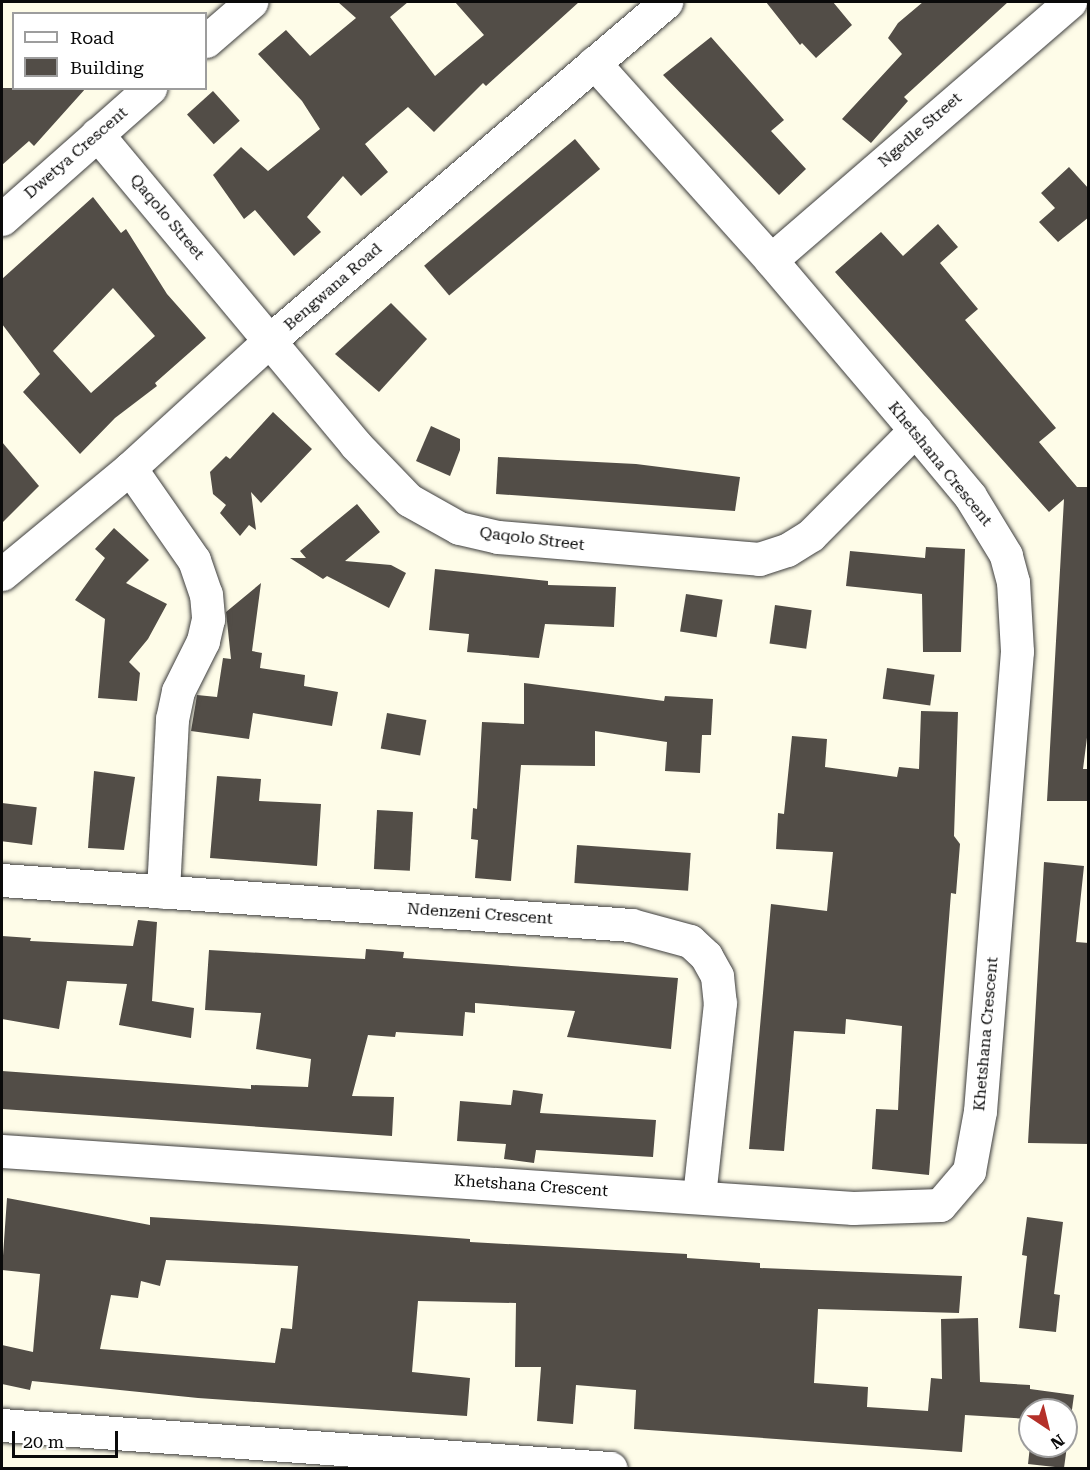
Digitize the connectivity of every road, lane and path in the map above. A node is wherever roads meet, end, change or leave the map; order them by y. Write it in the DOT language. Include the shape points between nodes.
graph roads {
  1 [pos="251,2"];
  2 [pos="666,2"];
  3 [pos="1070,2"];
  4 [pos="207,40"];
  5 [pos="594,63"];
  6 [pos="148,90"];
  7 [pos="97,134"];
  8 [pos="2,219"];
  9 [pos="771,260"];
  10 [pos="270,340"];
  11 [pos="915,430"];
  12 [pos="130,468"];
  13 [pos="2,574"];
  14 [pos="2,880"];
  15 [pos="163,891"];
  16 [pos="2,1151"];
  17 [pos="699,1197"];
  18 [pos="2,1425"];
  19 [pos="258,1456"];
  20 [pos="610,1468"];
  1 -- 4 [label="street"];
  2 -- 5 [label="street, Bengwana Road"];
  3 -- 9 [label="street, Ngedle Street"];
  5 -- 9 [label="street, Khetshana Crescent"];
  5 -- 10 [label="street, Bengwana Road"];
  6 -- 7 [label="street, Dwetya Crescent"];
  7 -- 8 [label="street, Dwetya Crescent"];
  7 -- 10 [label="street, Qaqolo Street"];
  9 -- 11 [label="street, Khetshana Crescent"];
  10 -- 11 [label="street, Qaqolo Street" via="355,444 409,500 459,528 498,537 759,559 787,550 811,535"];
  10 -- 12 [label="street, Bengwana Road"];
  11 -- 17 [label="street, Khetshana Crescent" via="993,529 1006,555 1017,613 981,1100 969,1171 949,1199 923,1209"];
  12 -- 13 [label="street, Bengwana Road"];
  12 -- 15 [label="street" via="194,560 207,611 203,641 178,691 172,719"];
  14 -- 15 [label="street, Ndenzeni Crescent"];
  15 -- 17 [label="street, Ndenzeni Crescent" via="631,925 690,941 706,956 717,976 720,1003"];
  16 -- 17 [label="street, Khetshana Crescent"];
  18 -- 19 [label="street"];
  19 -- 20 [label="street"];
}
